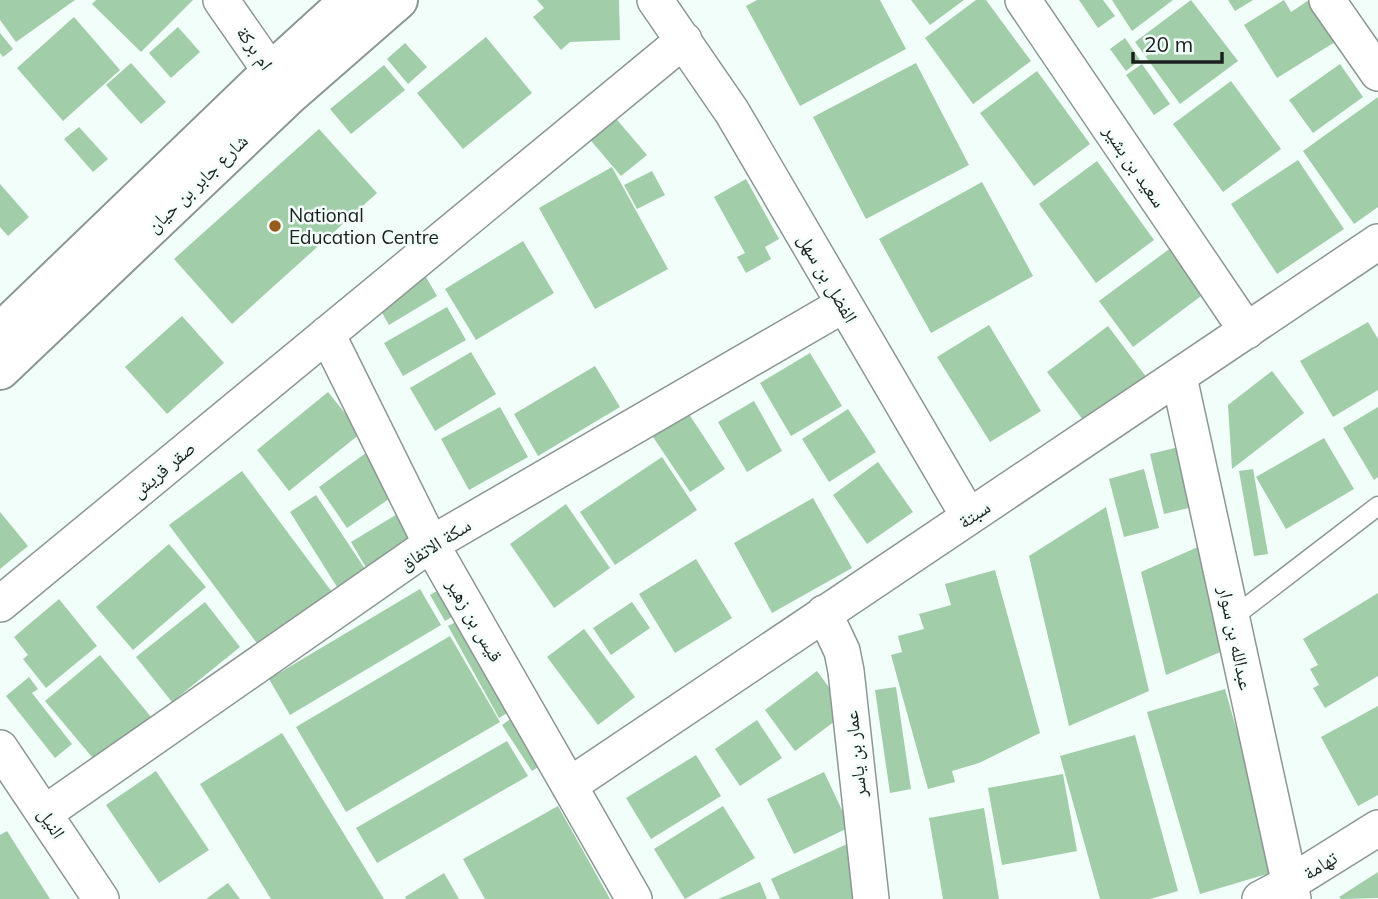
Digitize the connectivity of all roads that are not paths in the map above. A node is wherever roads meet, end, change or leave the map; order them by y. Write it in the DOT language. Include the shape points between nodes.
graph roads {
  1 [pos="221,0"];
  2 [pos="350,0"];
  3 [pos="398,0"];
  4 [pos="655,0"];
  5 [pos="1023,0"];
  6 [pos="1327,0"];
  7 [pos="684,40"];
  8 [pos="1378,73"];
  9 [pos="280,84"];
  10 [pos="1378,242"];
  11 [pos="843,305"];
  12 [pos="1247,331"];
  13 [pos="0,333"];
  14 [pos="327,334"];
  15 [pos="0,370"];
  16 [pos="1179,377"];
  17 [pos="1378,506"];
  18 [pos="969,517"];
  19 [pos="431,544"];
  20 [pos="0,604"];
  21 [pos="824,613"];
  22 [pos="1232,618"];
  23 [pos="0,748"];
  24 [pos="570,785"];
  25 [pos="45,813"];
  26 [pos="1378,828"];
  27 [pos="1292,891"];
  28 [pos="101,899"];
  29 [pos="634,899"];
  30 [pos="871,899"];
  31 [pos="1260,899"];
  1 -- 9 [label="street, ام بركة"];
  2 -- 9 [label="street, شارع جابر بن حيان"];
  3 -- 9 [label="street, شارع جابر بن حيان"];
  4 -- 7 [label="street, الفضل بن سهل"];
  5 -- 12 [label="street, سعيد بن بشير"];
  6 -- 8 [label="street"];
  7 -- 11 [label="street, الفضل بن سهل" via="732,112"];
  7 -- 14 [label="street"];
  9 -- 13 [label="street, شارع جابر بن حيان"];
  9 -- 15 [label="street, شارع جابر بن حيان"];
  10 -- 12 [label="street, سبتة"];
  11 -- 18 [label="street, الفضل بن سهل"];
  11 -- 19 [label="street, سكة الاتفاق"];
  12 -- 16 [label="street, سبتة"];
  14 -- 19 [label="street, قيس بن زهير"];
  14 -- 20 [label="street, صقر قريش"];
  16 -- 18 [label="street, سبتة"];
  16 -- 22 [label="street, عبدالله بن سوار"];
  17 -- 22 [label="lane"];
  18 -- 21 [label="street, سبتة"];
  19 -- 24 [label="street, قيس بن زهير"];
  19 -- 25 [label="street, سكة الاتفاق"];
  21 -- 24 [label="street, سبتة"];
  21 -- 30 [label="street, عمار بن ياسر" via="846,671"];
  22 -- 27 [label="street, عبدالله بن سوار"];
  23 -- 25 [label="street, النيل"];
  24 -- 29 [label="street, قيس بن زهير"];
  25 -- 28 [label="street, النيل"];
  26 -- 27 [label="street, تهامة"];
  27 -- 31 [label="street, تهامة"];
}
